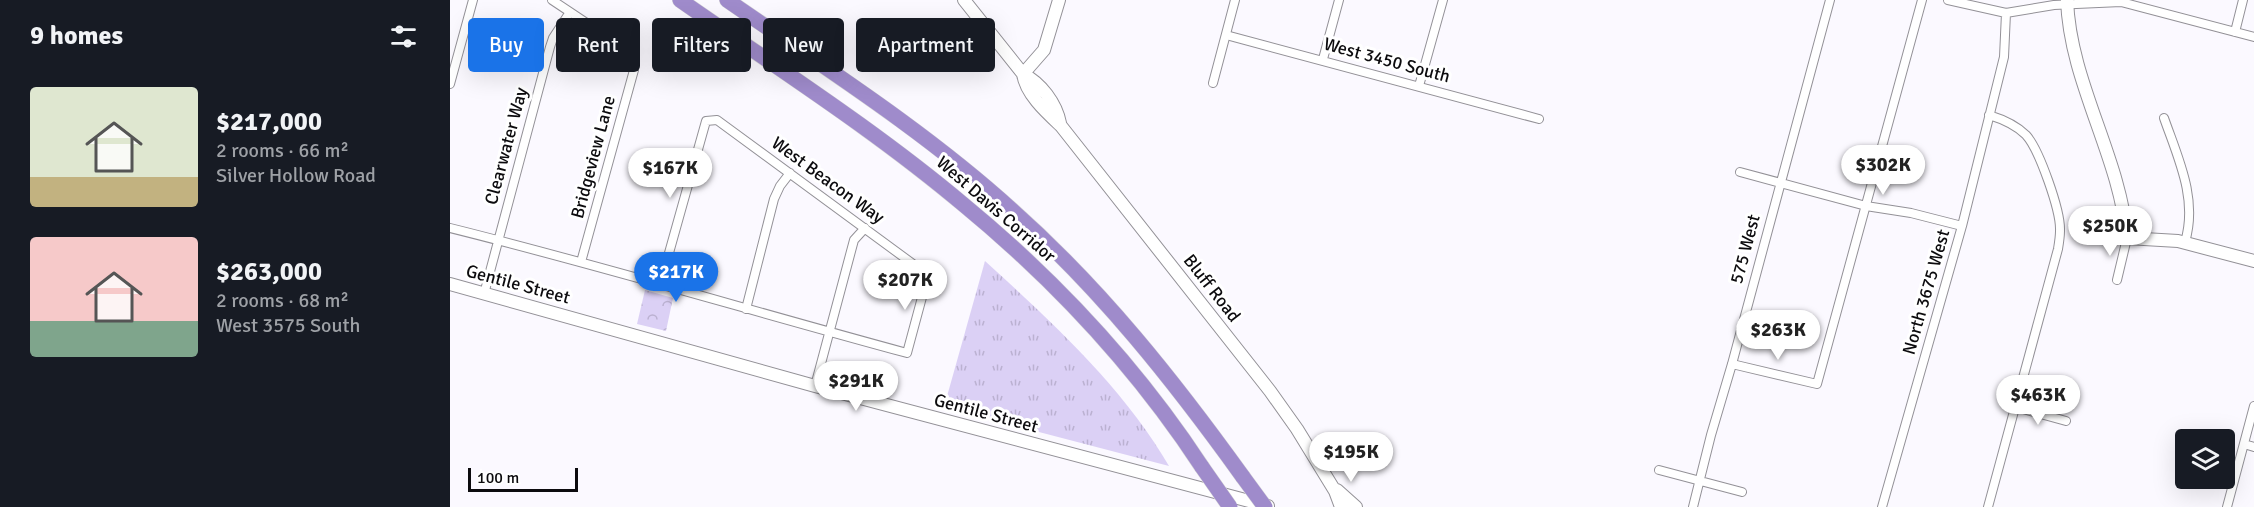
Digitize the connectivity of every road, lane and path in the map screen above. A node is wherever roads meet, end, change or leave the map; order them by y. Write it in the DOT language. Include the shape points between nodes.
graph roads {
  1 [pos="473,0"];
  2 [pos="552,0"];
  3 [pos="680,0"];
  4 [pos="728,0"];
  5 [pos="964,0"];
  6 [pos="1059,0"];
  7 [pos="1235,0"];
  8 [pos="1339,0"];
  9 [pos="1443,0"];
  10 [pos="1830,0"];
  11 [pos="1922,0"];
  12 [pos="1948,0"];
  13 [pos="2243,0"];
  14 [pos="2067,2"];
  15 [pos="2129,2"];
  16 [pos="570,12"];
  17 [pos="2006,13"];
  18 [pos="2235,32"];
  19 [pos="1226,34"];
  20 [pos="2254,37"];
  21 [pos="1323,59"];
  22 [pos="1023,74"];
  23 [pos="1213,82"];
  24 [pos="450,84"];
  25 [pos="1419,86"];
  26 [pos="1989,115"];
  27 [pos="2164,117"];
  28 [pos="1539,119"];
  29 [pos="790,172"];
  30 [pos="1740,172"];
  31 [pos="1780,183"];
  32 [pos="1866,206"];
  33 [pos="1962,226"];
  34 [pos="450,228"];
  35 [pos="865,228"];
  36 [pos="2127,238"];
  37 [pos="497,240"];
  38 [pos="2185,242"];
  39 [pos="2254,261"];
  40 [pos="581,262"];
  41 [pos="2117,280"];
  42 [pos="450,284"];
  43 [pos="660,285"];
  44 [pos="484,294"];
  45 [pos="746,309"];
  46 [pos="829,332"];
  47 [pos="1732,364"];
  48 [pos="814,386"];
  49 [pos="2254,406"];
  50 [pos="2016,407"];
  51 [pos="2066,421"];
  52 [pos="2244,444"];
  53 [pos="2254,447"];
  54 [pos="1659,470"];
  55 [pos="1327,478"];
  56 [pos="1698,481"];
  57 [pos="1742,492"];
  58 [pos="1230,507"];
  59 [pos="1265,507"];
  60 [pos="1271,507"];
  61 [pos="1341,507"];
  62 [pos="1356,507"];
  63 [pos="1693,507"];
  64 [pos="1882,507"];
  65 [pos="1988,507"];
  66 [pos="2227,507"];
  1 -- 24 [label="street"];
  2 -- 16 [label="street"];
  3 -- 58 [label="highway, West Davis Corridor, bridge" via="901,155 991,228 1056,288 1103,339 1156,403"];
  4 -- 59 [label="highway, West Davis Corridor, bridge" via="940,150 1027,223 1143,345"];
  5 -- 22 [label="street, Bluff Road"];
  6 -- 22 [label="street" via="1044,50"];
  7 -- 19 [label="street"];
  8 -- 21 [label="street"];
  9 -- 25 [label="street"];
  10 -- 31 [label="street, 575 West"];
  11 -- 32 [label="street"];
  12 -- 17 [label="street"];
  13 -- 18 [label="street"];
  14 -- 15 [label="street"];
  14 -- 17 [label="street"];
  14 -- 36 [label="street" via="2077,61 2120,194"];
  15 -- 18 [label="street"];
  16 -- 37 [label="street, Clearwater Way" via="553,38"];
  16 -- 40 [label="street, Bridgeview Lane" via="624,48 634,70"];
  17 -- 26 [label="street, North 3675 West" via="2004,57"];
  18 -- 20 [label="street"];
  19 -- 21 [label="street, West 3450 South"];
  19 -- 23 [label="street"];
  21 -- 25 [label="street, West 3450 South"];
  22 -- 55 [label="street, Bluff Road" via="1050,100 1060,126 1270,390"];
  25 -- 28 [label="street, West 3450 South"];
  26 -- 33 [label="street, North 3675 West"];
  26 -- 50 [label="street" via="2010,123 2036,147 2060,230"];
  27 -- 38 [label="street" via="2188,189 2191,217"];
  29 -- 35 [label="street, West Beacon Way"];
  29 -- 43 [label="street, West Beacon Way" via="717,120 706,121"];
  29 -- 45 [label="street" via="774,199"];
  30 -- 31 [label="street"];
  31 -- 32 [label="street"];
  31 -- 47 [label="street, 575 West"];
  32 -- 33 [label="street"];
  32 -- 47 [label="street" via="1817,384"];
  33 -- 64 [label="street, North 3675 West"];
  34 -- 37 [label="street"];
  35 -- 46 [label="street" via="854,240"];
  35 -- 46 [label="street, West Beacon Way" via="928,275 908,353"];
  36 -- 38 [label="street"];
  36 -- 41 [label="street"];
  37 -- 40 [label="street"];
  37 -- 44 [label="street, Clearwater Way"];
  38 -- 39 [label="street"];
  40 -- 43 [label="street"];
  42 -- 44 [label="street, Gentile Street"];
  43 -- 45 [label="street"];
  44 -- 48 [label="street, Gentile Street"];
  45 -- 46 [label="street"];
  46 -- 48 [label="street"];
  47 -- 56 [label="street, 575 West"];
  48 -- 60 [label="street, Gentile Street"];
  49 -- 52 [label="street"];
  50 -- 51 [label="street"];
  50 -- 65 [label="street"];
  52 -- 53 [label="street"];
  52 -- 66 [label="street"];
  54 -- 56 [label="street"];
  55 -- 61 [label="street, Bluff Road"];
  55 -- 62 [label="street, Bluff Road"];
  56 -- 57 [label="street"];
  56 -- 63 [label="street, 575 West"];
}
